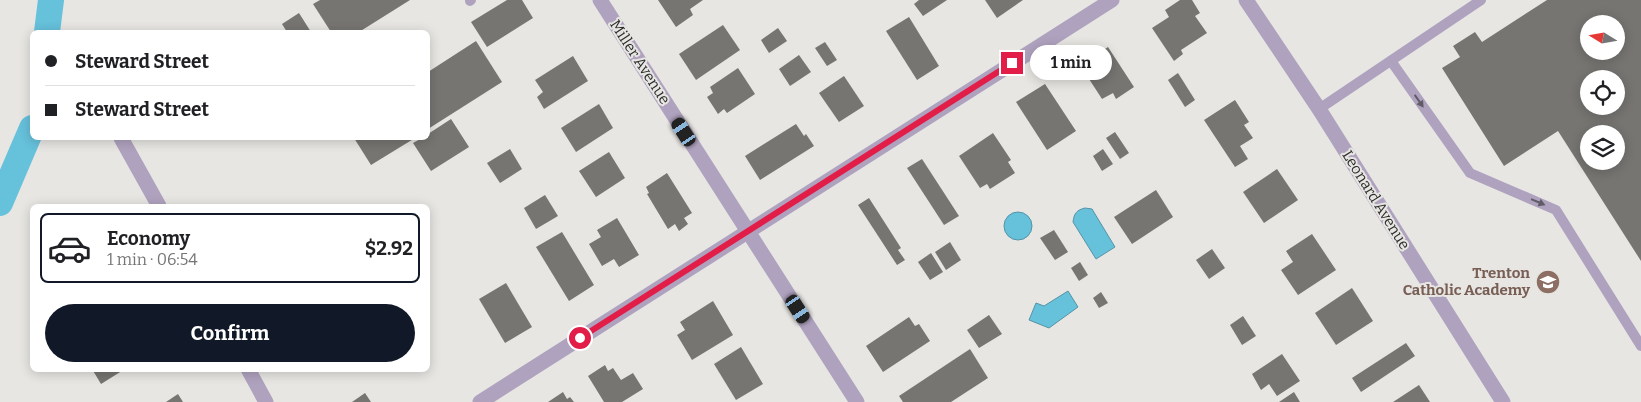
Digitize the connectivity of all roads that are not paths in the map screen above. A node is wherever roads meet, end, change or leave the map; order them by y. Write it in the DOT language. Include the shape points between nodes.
graph roads {
  1 [pos="600,0"];
  2 [pos="1112,0"];
  3 [pos="1246,0"];
  4 [pos="1481,0"];
  5 [pos="1391,61"];
  6 [pos="1319,109"];
  7 [pos="122,140"];
  8 [pos="158,204"];
  9 [pos="748,231"];
  10 [pos="1641,346"];
  11 [pos="250,372"];
  12 [pos="266,402"];
  13 [pos="480,402"];
  14 [pos="857,402"];
  15 [pos="1503,402"];
  1 -- 9 [label="street, Miller Avenue"];
  2 -- 9 [label="street"];
  3 -- 6 [label="street, Leonard Avenue"];
  4 -- 5 [label="lane"];
  5 -- 6 [label="lane"];
  5 -- 10 [label="lane, one-way" via="1470,173 1556,210"];
  6 -- 15 [label="street, Leonard Avenue"];
  7 -- 8 [label="street"];
  9 -- 13 [label="street"];
  9 -- 14 [label="street, Miller Avenue"];
  11 -- 12 [label="street"];
}
